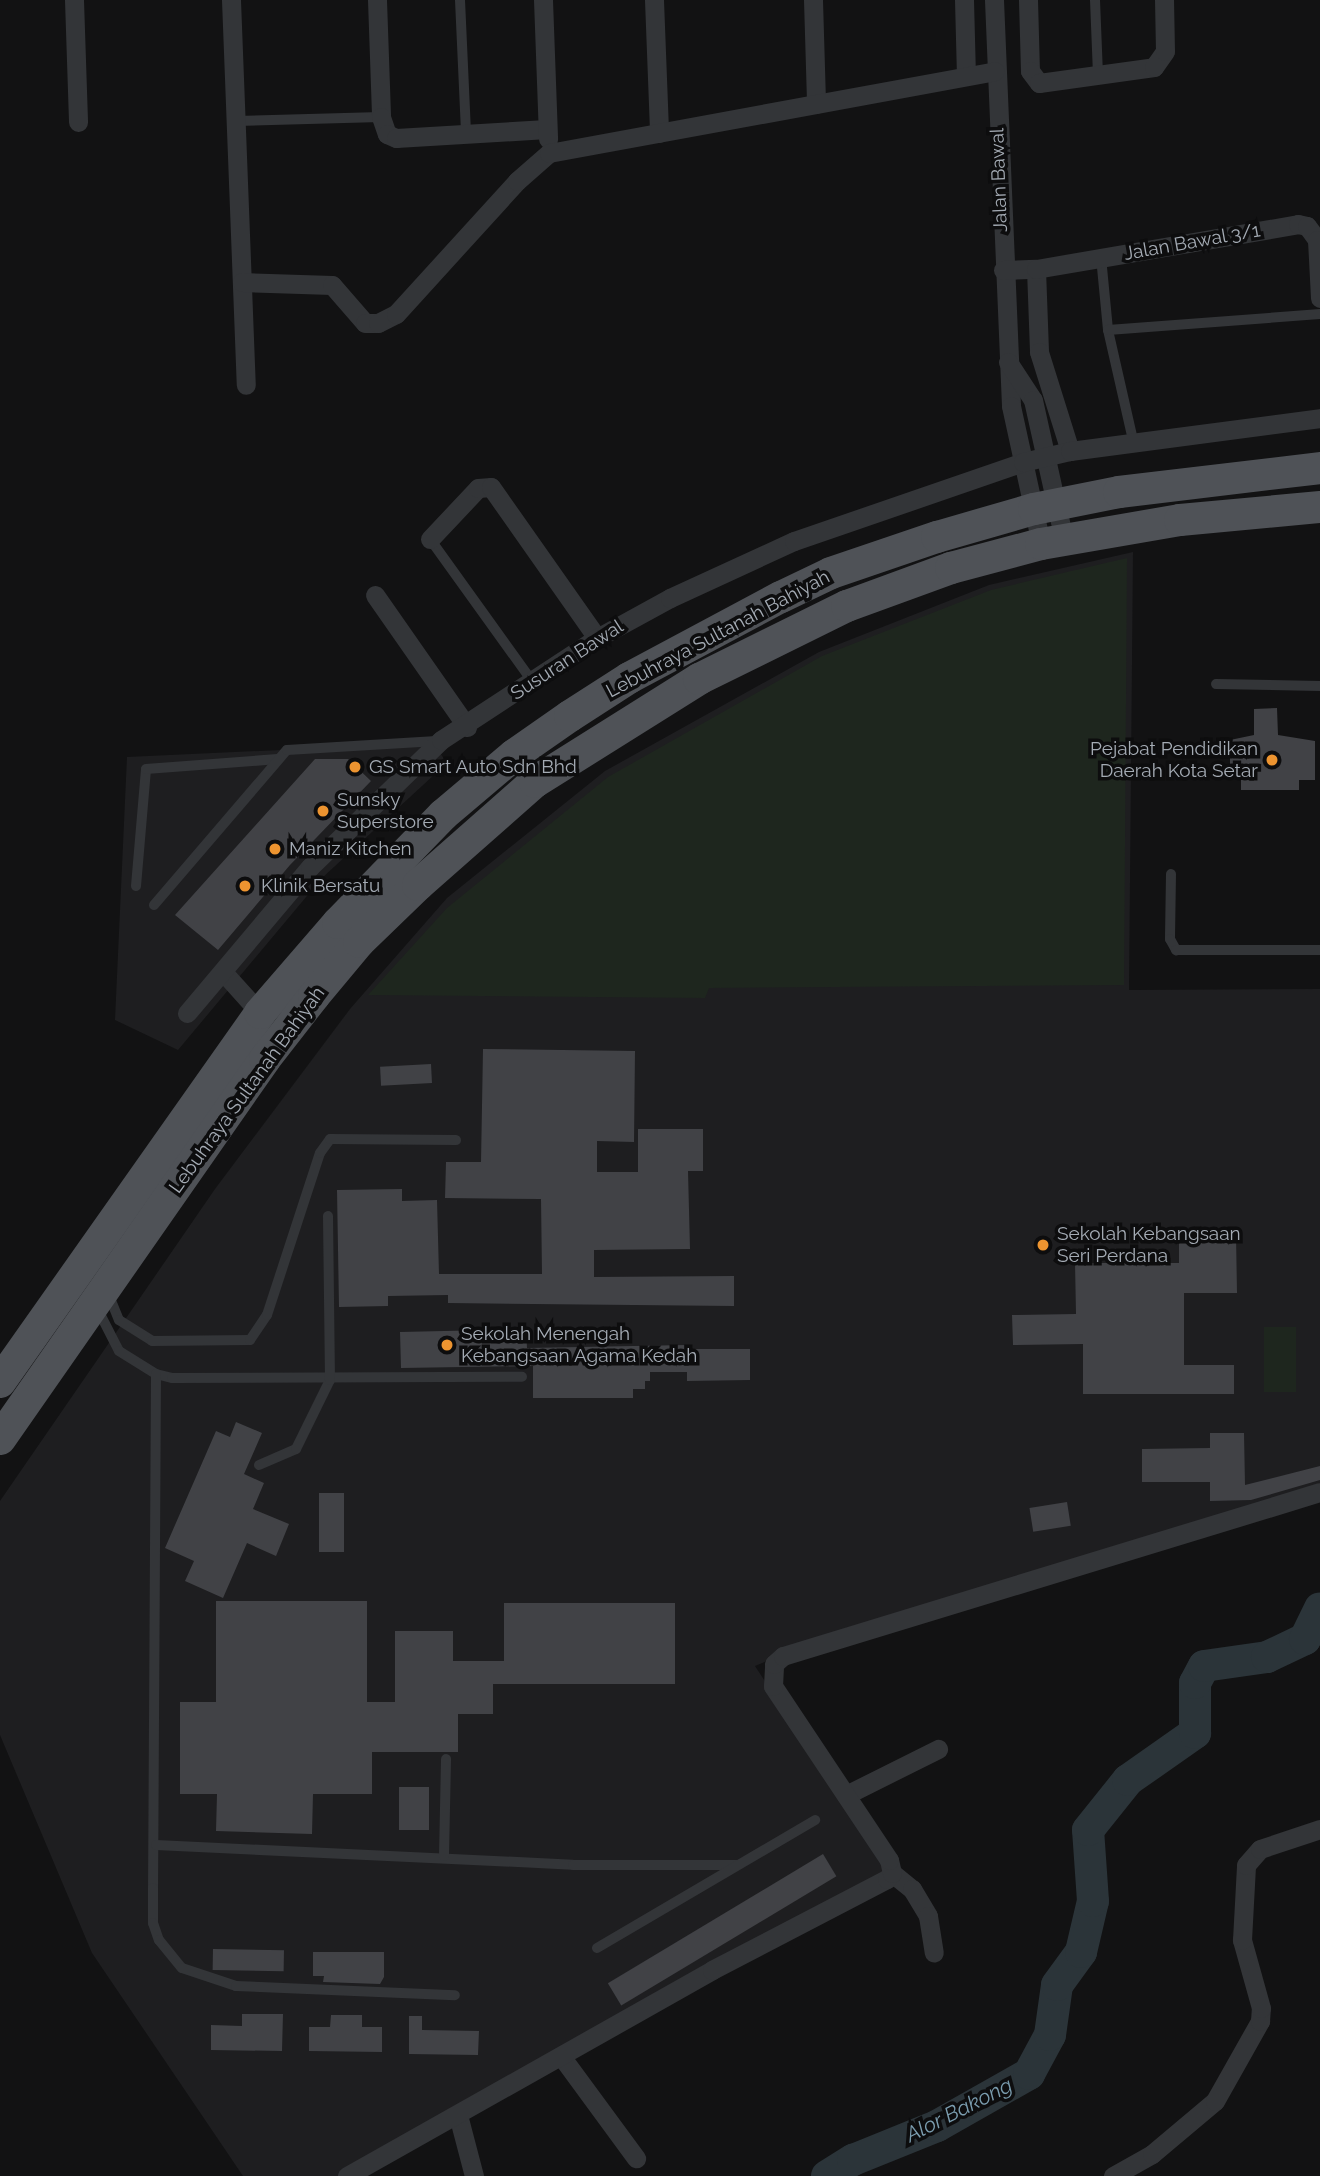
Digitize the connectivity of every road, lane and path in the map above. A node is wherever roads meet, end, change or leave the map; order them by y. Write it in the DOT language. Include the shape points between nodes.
graph roads {
  1 [pos="74,0"];
  2 [pos="231,0"];
  3 [pos="377,0"];
  4 [pos="460,0"];
  5 [pos="543,0"];
  6 [pos="654,0"];
  7 [pos="813,0"];
  8 [pos="964,0"];
  9 [pos="994,0"];
  10 [pos="1028,0"];
  11 [pos="1095,0"];
  12 [pos="1164,0"];
  13 [pos="995,71"];
  14 [pos="1098,74"];
  15 [pos="966,76"];
  16 [pos="816,104"];
  17 [pos="381,117"];
  18 [pos="236,121"];
  19 [pos="78,122"];
  20 [pos="547,129"];
  21 [pos="466,133"];
  22 [pos="659,133"];
  23 [pos="549,153"];
  24 [pos="1101,257"];
  25 [pos="1035,269"];
  26 [pos="1003,270"];
  27 [pos="242,282"];
  28 [pos="1320,298"];
  29 [pos="1320,314"];
  30 [pos="1108,330"];
  31 [pos="1008,361"];
  32 [pos="246,385"];
  33 [pos="1320,418"];
  34 [pos="1134,444"];
  35 [pos="1070,451"];
  36 [pos="1046,457"];
  37 [pos="1023,462"];
  38 [pos="1320,468"];
  39 [pos="1045,506"];
  40 [pos="1320,507"];
  41 [pos="430,539"];
  42 [pos="1053,542"];
  43 [pos="375,595"];
  44 [pos="597,638"];
  45 [pos="533,682"];
  46 [pos="1216,684"];
  47 [pos="1320,686"];
  48 [pos="467,727"];
  49 [pos="441,740"];
  50 [pos="278,759"];
  51 [pos="1171,874"];
  52 [pos="136,886"];
  53 [pos="154,905"];
  54 [pos="1320,950"];
  55 [pos="224,973"];
  56 [pos="187,1013"];
  57 [pos="260,1013"];
  58 [pos="456,1140"];
  59 [pos="328,1216"];
  60 [pos="100,1296"];
  61 [pos="156,1374"];
  62 [pos="522,1377"];
  63 [pos="330,1380"];
  64 [pos="0,1381"];
  65 [pos="0,1439"];
  66 [pos="258,1465"];
  67 [pos="1320,1492"];
  68 [pos="937,1749"];
  69 [pos="446,1759"];
  70 [pos="846,1795"];
  71 [pos="815,1820"];
  72 [pos="1320,1829"];
  73 [pos="156,1845"];
  74 [pos="444,1856"];
  75 [pos="737,1865"];
  76 [pos="892,1872"];
  77 [pos="597,1948"];
  78 [pos="934,1953"];
  79 [pos="455,1995"];
  80 [pos="561,2056"];
  81 [pos="458,2115"];
  82 [pos="636,2158"];
  83 [pos="347,2176"];
  84 [pos="474,2176"];
  85 [pos="1113,2176"];
  1 -- 19 [label="street"];
  2 -- 18 [label="street"];
  3 -- 17 [label="street"];
  4 -- 21 [label="lane"];
  5 -- 20 [label="street"];
  6 -- 22 [label="street"];
  7 -- 16 [label="street"];
  8 -- 15 [label="street"];
  9 -- 13 [label="street, Jalan Bawal"];
  10 -- 14 [label="street" via="1032,80 1039,83"];
  11 -- 14 [label="lane"];
  12 -- 14 [label="street" via="1166,51 1154,67"];
  13 -- 15 [label="street"];
  13 -- 26 [label="street, Jalan Bawal"];
  15 -- 16 [label="street"];
  16 -- 22 [label="street"];
  17 -- 18 [label="lane"];
  17 -- 21 [label="street" via="387,134 396,138"];
  18 -- 27 [label="street"];
  20 -- 21 [label="street"];
  20 -- 23 [label="street"];
  22 -- 23 [label="street"];
  23 -- 27 [label="street" via="517,181 396,314 378,323 365,323 332,285"];
  24 -- 25 [label="street, Jalan Bawal 3/1"];
  24 -- 28 [label="street, Jalan Bawal 3/1" via="1298,224 1307,226 1317,240"];
  24 -- 30 [label="lane"];
  25 -- 26 [label="street, Jalan Bawal 3/1"];
  25 -- 35 [label="street" via="1039,352"];
  26 -- 31 [label="street, Jalan Bawal"];
  27 -- 32 [label="street"];
  29 -- 30 [label="lane"];
  30 -- 34 [label="lane"];
  31 -- 36 [label="street, Jalan Bawal" via="1033,400"];
  31 -- 37 [label="street, Jalan Bawal" via="1011,406"];
  33 -- 34 [label="street, Susuran Bawal"];
  34 -- 35 [label="street, Susuran Bawal"];
  35 -- 36 [label="street, Susuran Bawal"];
  36 -- 37 [label="street, Susuran Bawal"];
  36 -- 39 [label="street, Jalan Bawal"];
  37 -- 39 [label="street, Jalan Bawal"];
  37 -- 44 [label="street, Susuran Bawal" via="794,541"];
  38 -- 39 [label="main road, Lebuhraya Sultanah Bahiyah"];
  39 -- 42 [label="street, Jalan Bawal"];
  39 -- 57 [label="main road, Lebuhraya Sultanah Bahiyah" via="831,573 629,678 579,710 513,755 443,815 338,923"];
  40 -- 42 [label="main road, Lebuhraya Sultanah Bahiyah" via="1180,520"];
  41 -- 44 [label="street" via="478,488 491,487"];
  41 -- 45 [label="lane"];
  42 -- 60 [label="main road, Lebuhraya Sultanah Bahiyah" via="951,568 799,628 652,705 534,782 465,839 359,942 265,1059"];
  43 -- 48 [label="street"];
  44 -- 45 [label="street, Susuran Bawal"];
  45 -- 48 [label="street, Susuran Bawal"];
  46 -- 47 [label="lane"];
  48 -- 49 [label="street, Susuran Bawal"];
  49 -- 50 [label="lane" via="300,747 287,750"];
  49 -- 55 [label="street, Susuran Bawal" via="292,885"];
  50 -- 52 [label="lane" via="146,769"];
  50 -- 53 [label="lane"];
  51 -- 54 [label="lane" via="1170,939 1176,950"];
  55 -- 56 [label="street, Susuran Bawal"];
  55 -- 57 [label="street"];
  57 -- 64 [label="main road, Lebuhraya Sultanah Bahiyah"];
  58 -- 60 [label="lane" via="330,1139 320,1153 267,1315 250,1340 152,1341 119,1320"];
  59 -- 63 [label="lane"];
  60 -- 61 [label="lane" via="119,1351"];
  60 -- 65 [label="main road, Lebuhraya Sultanah Bahiyah"];
  61 -- 63 [label="lane" via="201,1380"];
  61 -- 73 [label="lane"];
  62 -- 63 [label="lane"];
  63 -- 66 [label="lane" via="296,1449"];
  67 -- 70 [label="street" via="783,1656 774,1664 773,1686"];
  68 -- 70 [label="street"];
  69 -- 74 [label="lane"];
  70 -- 76 [label="street" via="889,1860"];
  71 -- 75 [label="lane"];
  72 -- 85 [label="street" via="1252,1854 1246,1865 1242,1940 1261,2008 1260,2021 1216,2101 1152,2154"];
  73 -- 74 [label="lane"];
  73 -- 79 [label="lane" via="153,1923 171,1956 197,1976 248,1987"];
  74 -- 75 [label="lane" via="573,1865"];
  75 -- 77 [label="lane"];
  76 -- 78 [label="street" via="912,1889 928,1916"];
  76 -- 80 [label="street" via="877,1887 712,1970"];
  80 -- 81 [label="street"];
  80 -- 82 [label="street"];
  81 -- 83 [label="street"];
  81 -- 84 [label="street"];
}
